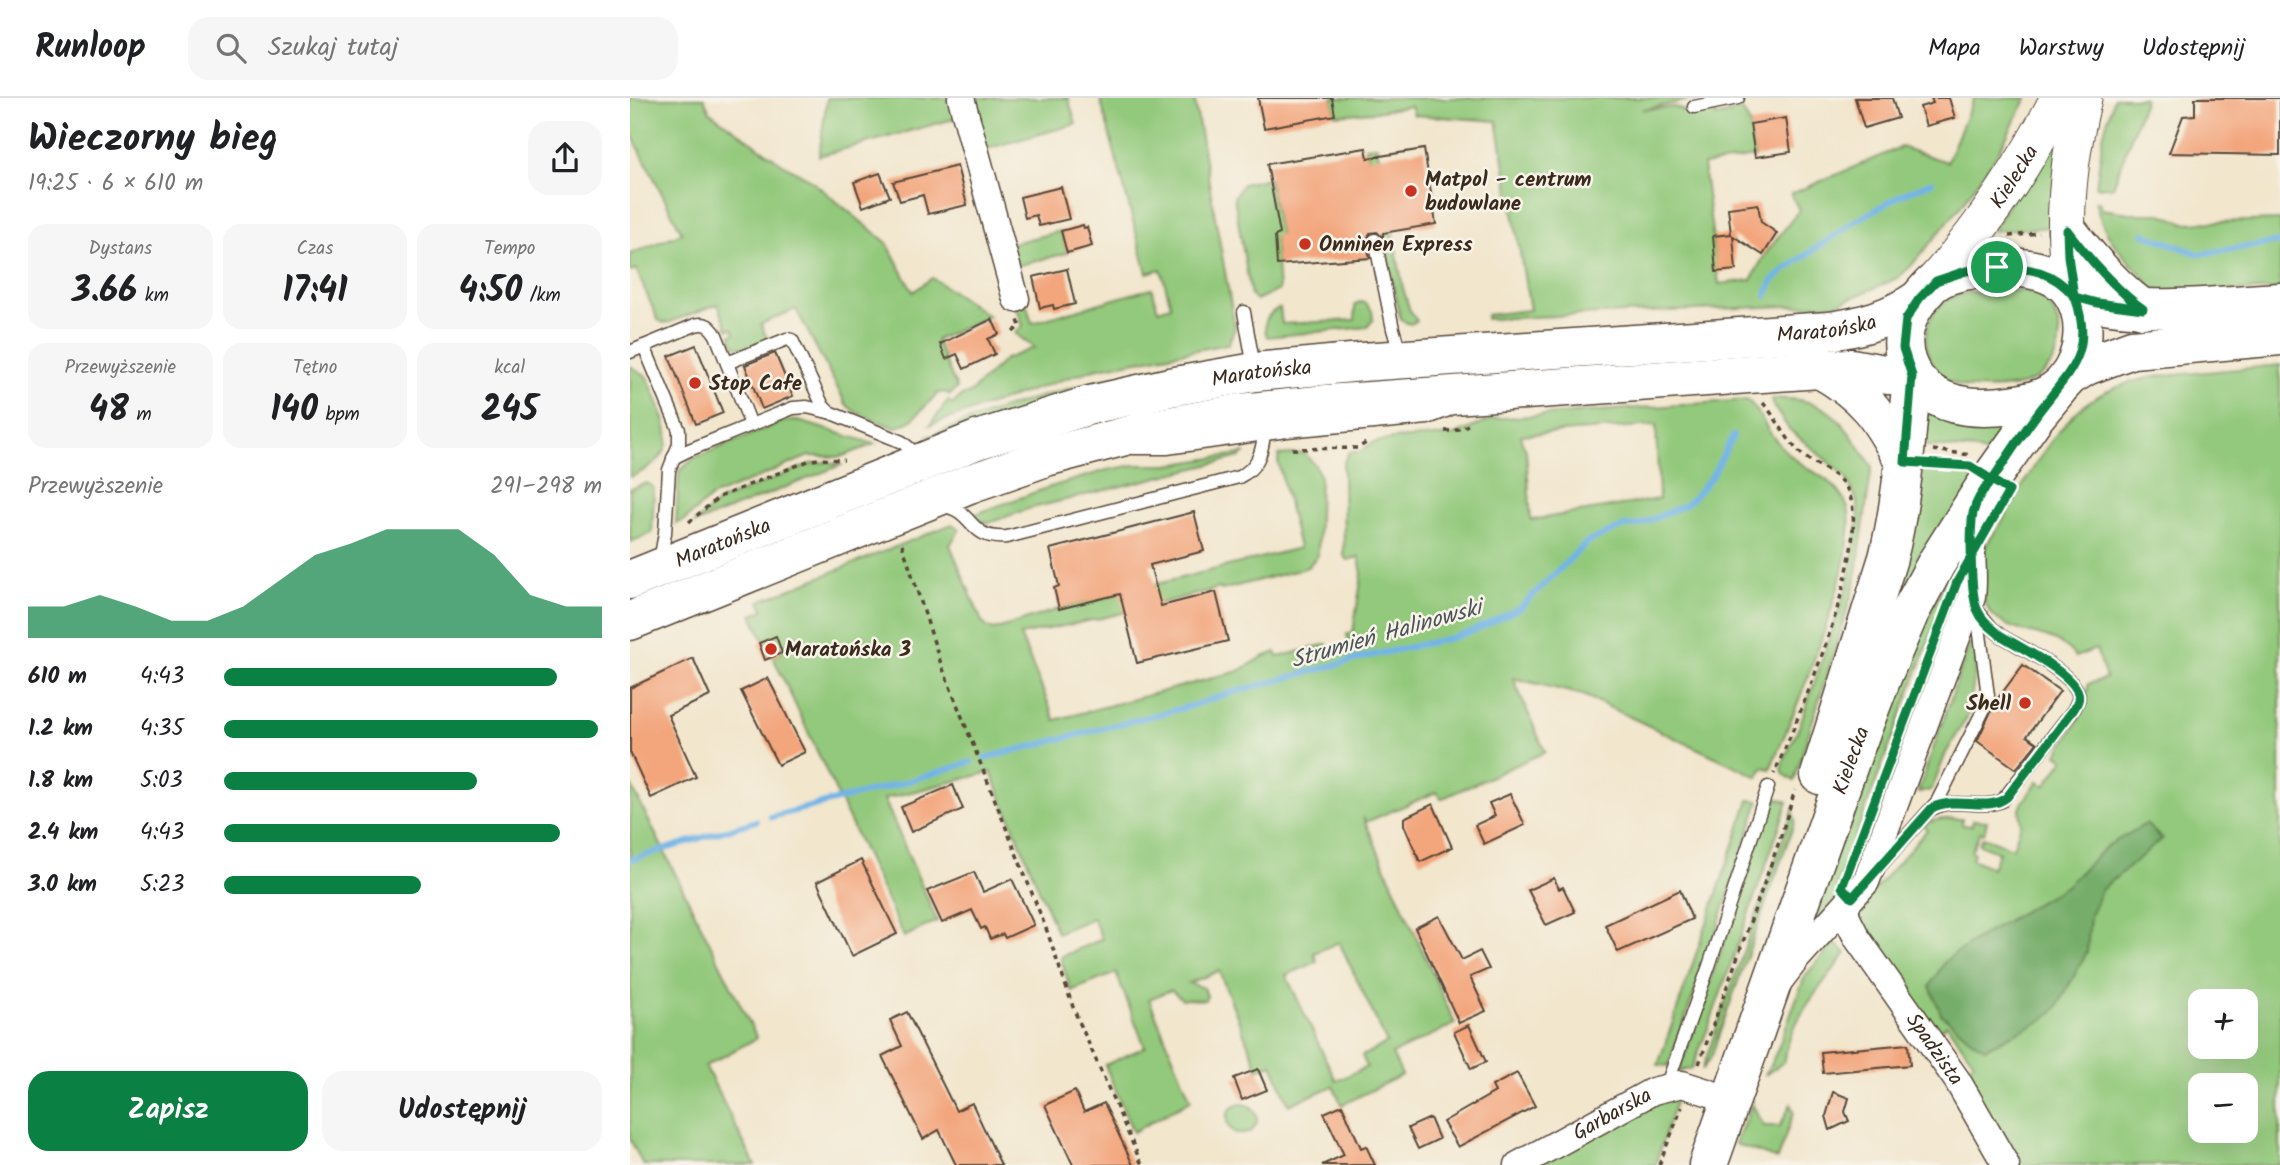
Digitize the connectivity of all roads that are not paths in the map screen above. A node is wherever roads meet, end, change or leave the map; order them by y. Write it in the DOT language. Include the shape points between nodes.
graph roads {
  1 [pos="961,98"];
  2 [pos="1738,98"];
  3 [pos="2059,98"];
  4 [pos="2083,98"];
  5 [pos="1694,107"];
  6 [pos="2067,230"];
  7 [pos="1375,240"];
  8 [pos="1927,290"];
  9 [pos="2075,296"];
  10 [pos="1016,299"];
  11 [pos="2280,302"];
  12 [pos="2143,309"];
  13 [pos="1244,312"];
  14 [pos="2280,336"];
  15 [pos="644,346"];
  16 [pos="630,352"];
  17 [pos="1402,360"];
  18 [pos="727,363"];
  19 [pos="1820,369"];
  20 [pos="1255,372"];
  21 [pos="1912,375"];
  22 [pos="2063,383"];
  23 [pos="1490,392"];
  24 [pos="829,412"];
  25 [pos="751,425"];
  26 [pos="1264,434"];
  27 [pos="1089,444"];
  28 [pos="673,458"];
  29 [pos="924,461"];
  30 [pos="1905,462"];
  31 [pos="1984,490"];
  32 [pos="894,514"];
  33 [pos="651,560"];
  34 [pos="1975,597"];
  35 [pos="630,621"];
  36 [pos="1768,787"];
  37 [pos="1932,808"];
  38 [pos="1866,882"];
  39 [pos="1845,906"];
  40 [pos="1825,927"];
  41 [pos="1857,938"];
  42 [pos="1762,1011"];
  43 [pos="1689,1089"];
  44 [pos="1518,1165"];
  45 [pos="1684,1165"];
  46 [pos="1708,1165"];
  47 [pos="2006,1165"];
  1 -- 10 [label="street"];
  2 -- 5 [label="lane"];
  3 -- 8 [label="main road, Kielecka" via="1989,216"];
  4 -- 6 [label="main road, Kielecka" via="2070,159"];
  6 -- 9 [label="main road, Kielecka"];
  6 -- 12 [label="main road" via="2096,266"];
  7 -- 17 [label="lane"];
  8 -- 9 [label="main road" via="1997,267 2033,270 2055,278"];
  8 -- 17 [label="main road, Maratońska" via="1889,316 1829,331"];
  8 -- 21 [label="main road" via="1904,327 1903,348"];
  9 -- 12 [label="main road"];
  9 -- 22 [label="main road" via="2082,344"];
  11 -- 12 [label="main road"];
  13 -- 20 [label="lane"];
  14 -- 22 [label="main road" via="2132,349 2086,366"];
  15 -- 16 [label="lane"];
  15 -- 18 [label="lane" via="702,323 712,328"];
  15 -- 28 [label="lane" via="677,424 679,444"];
  17 -- 20 [label="main road, Maratońska"];
  18 -- 24 [label="lane" via="792,340"];
  18 -- 25 [label="lane"];
  19 -- 21 [label="main road, Maratońska"];
  19 -- 23 [label="main road, Maratońska"];
  19 -- 30 [label="main road" via="1869,405"];
  20 -- 29 [label="main road, Maratońska" via="1090,405"];
  21 -- 22 [label="main road" via="1938,398 1980,407 2036,400"];
  21 -- 30 [label="main road, Kielecka"];
  22 -- 31 [label="main road, Kielecka"];
  23 -- 26 [label="lane" via="1428,418"];
  23 -- 27 [label="main road, Maratońska" via="1241,413"];
  24 -- 25 [label="lane" via="800,407"];
  24 -- 29 [label="lane" via="902,442"];
  25 -- 28 [label="lane"];
  26 -- 27 [label="lane" via="1156,449"];
  26 -- 32 [label="lane" via="1252,470 1238,477 1007,537 985,536 951,507"];
  27 -- 32 [label="main road, Maratońska"];
  28 -- 33 [label="lane"];
  29 -- 33 [label="main road, Maratońska"];
  30 -- 43 [label="main road, Kielecka" via="1888,558 1814,792"];
  31 -- 34 [label="street" via="1972,526"];
  31 -- 42 [label="main road, Kielecka" via="1937,562 1883,675"];
  32 -- 35 [label="main road, Maratońska"];
  34 -- 37 [label="lane" via="1987,703"];
  34 -- 37 [label="lane" via="1991,627 2066,676 2079,697 2002,801 1948,802"];
  34 -- 38 [label="street"];
  36 -- 43 [label="lane" via="1714,953"];
  37 -- 38 [label="lane"];
  38 -- 39 [label="street"];
  39 -- 40 [label="street"];
  39 -- 41 [label="street, Spadzista"];
  40 -- 41 [label="street" via="1843,928"];
  40 -- 42 [label="street" via="1786,972"];
  41 -- 47 [label="street, Spadzista" via="1957,1080"];
  42 -- 46 [label="main road, Kielecka"];
  43 -- 44 [label="street, Garbarska" via="1641,1097"];
  43 -- 45 [label="main road, Kielecka"];
}
